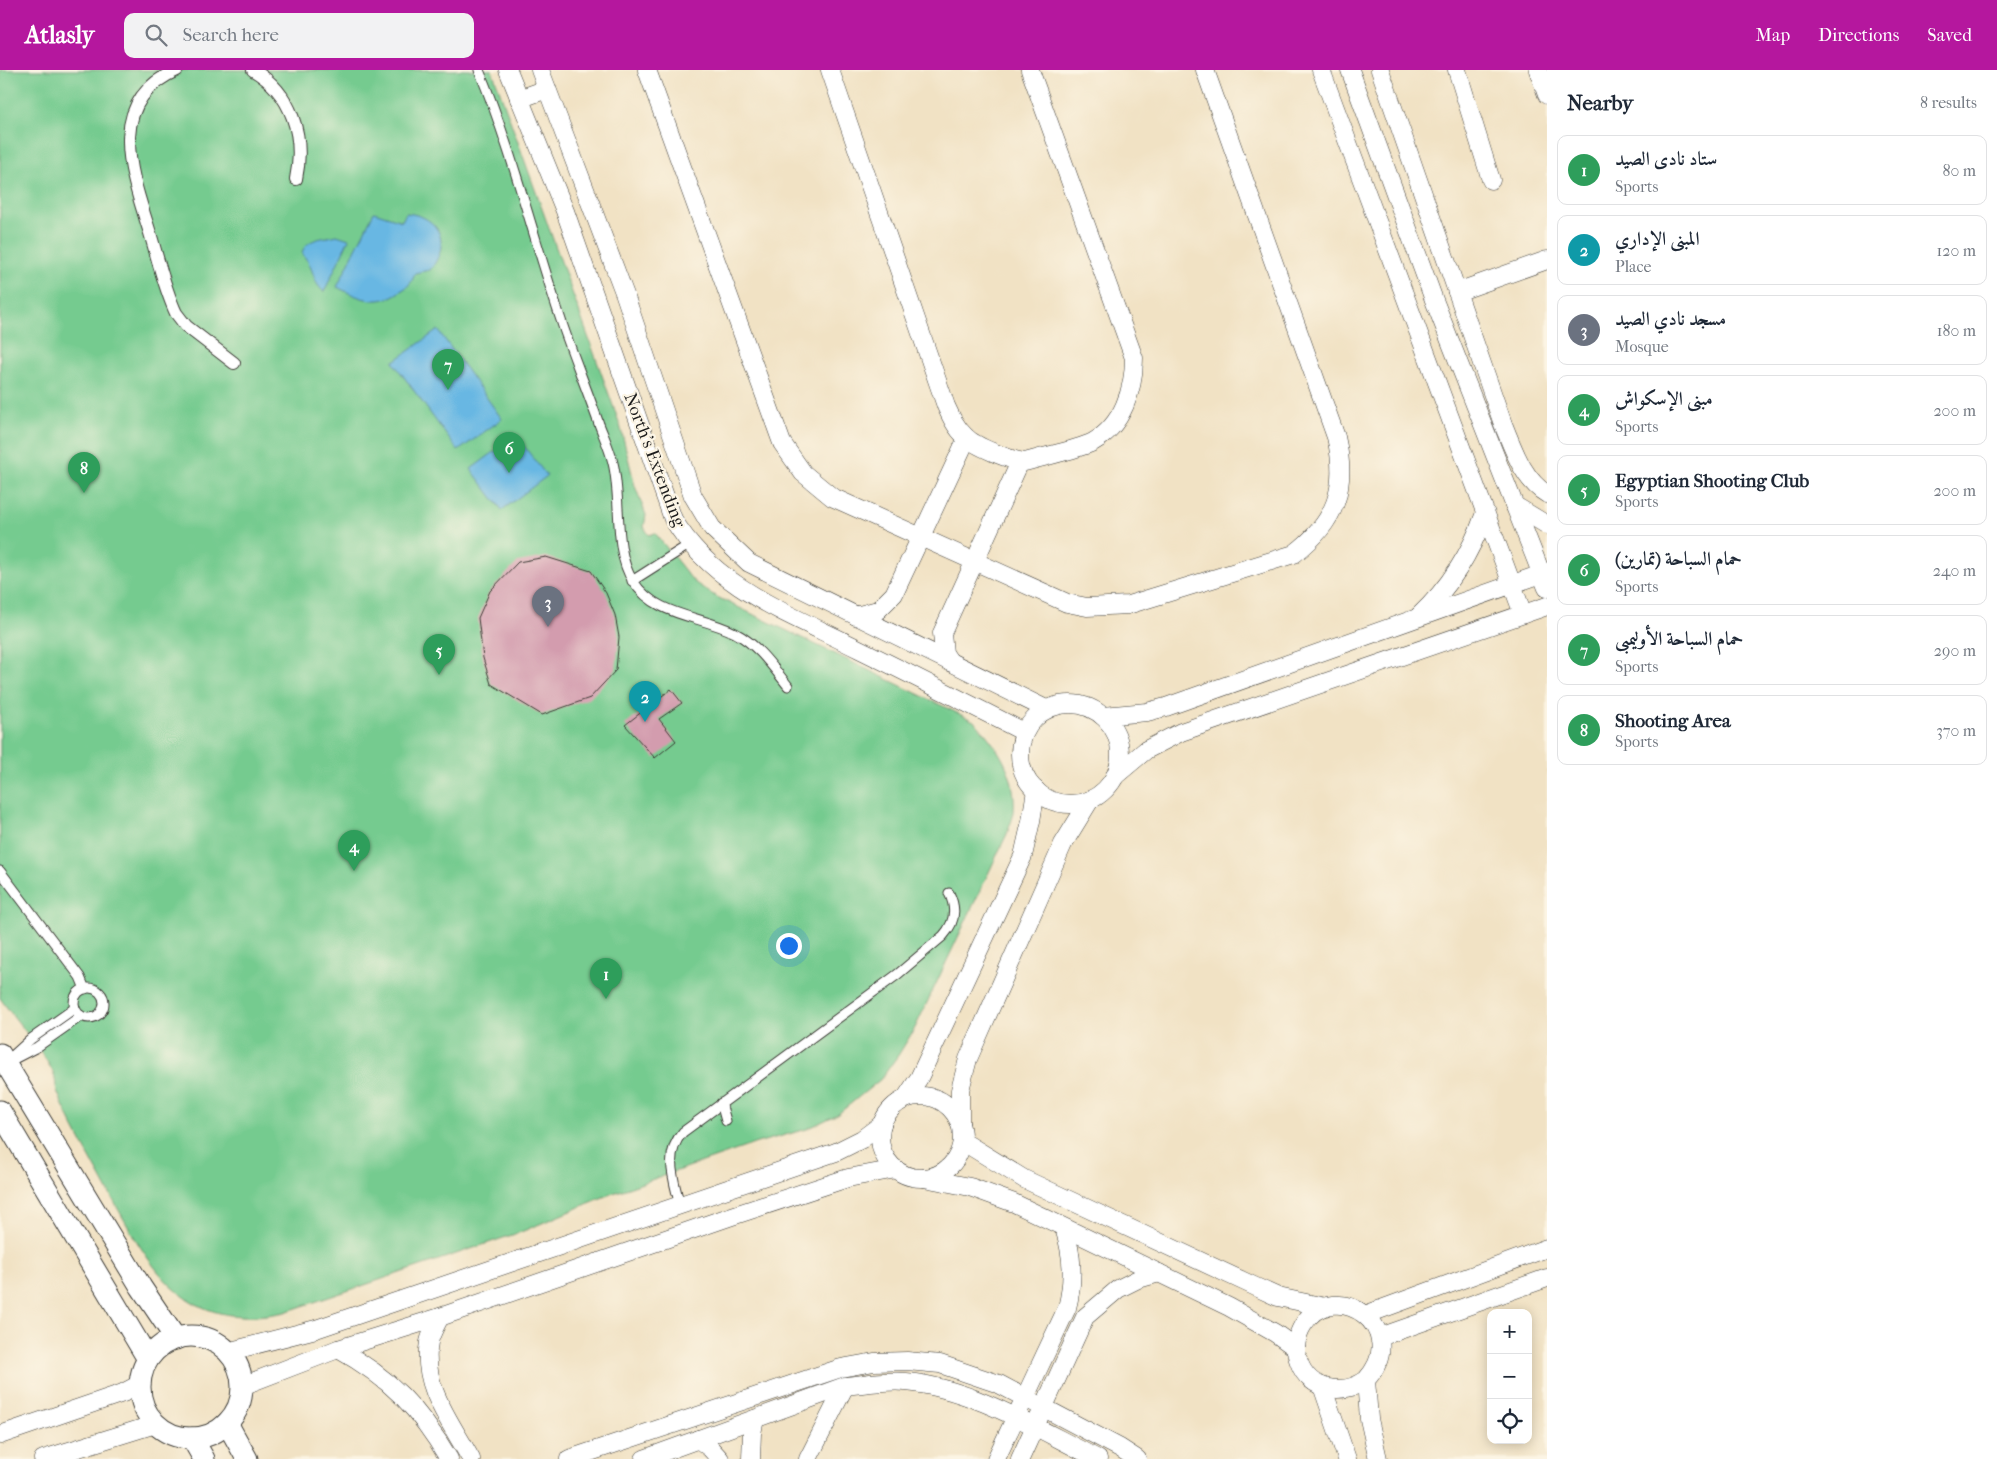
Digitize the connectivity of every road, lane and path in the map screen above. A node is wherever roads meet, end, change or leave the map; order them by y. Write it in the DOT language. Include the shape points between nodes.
graph roads {
  1 [pos="177,70"];
  2 [pos="253,70"];
  3 [pos="479,70"];
  4 [pos="508,70"];
  5 [pos="540,70"];
  6 [pos="647,70"];
  7 [pos="830,70"];
  8 [pos="1030,70"];
  9 [pos="1205,70"];
  10 [pos="1321,70"];
  11 [pos="1350,70"];
  12 [pos="1380,70"];
  13 [pos="1457,70"];
  14 [pos="1538,70"];
  15 [pos="547,89"];
  16 [pos="1547,96"];
  17 [pos="519,99"];
  18 [pos="296,179"];
  19 [pos="1491,180"];
  20 [pos="1547,260"];
  21 [pos="1456,292"];
  22 [pos="234,363"];
  23 [pos="967,438"];
  24 [pos="1020,462"];
  25 [pos="1547,494"];
  26 [pos="1514,505"];
  27 [pos="1485,513"];
  28 [pos="1547,525"];
  29 [pos="712,528"];
  30 [pos="921,537"];
  31 [pos="690,544"];
  32 [pos="975,563"];
  33 [pos="1545,578"];
  34 [pos="632,581"];
  35 [pos="1512,585"];
  36 [pos="1547,606"];
  37 [pos="1523,614"];
  38 [pos="856,616"];
  39 [pos="1414,620"];
  40 [pos="950,662"];
  41 [pos="788,686"];
  42 [pos="1046,710"];
  43 [pos="1103,716"];
  44 [pos="1024,732"];
  45 [pos="1115,776"];
  46 [pos="1036,790"];
  47 [pos="1090,800"];
  48 [pos="0,870"];
  49 [pos="949,893"];
  50 [pos="85,989"];
  51 [pos="75,1008"];
  52 [pos="81,1016"];
  53 [pos="2,1061"];
  54 [pos="905,1099"];
  55 [pos="721,1103"];
  56 [pos="0,1111"];
  57 [pos="726,1121"];
  58 [pos="960,1122"];
  59 [pos="882,1124"];
  60 [pos="962,1141"];
  61 [pos="896,1169"];
  62 [pos="924,1178"];
  63 [pos="680,1206"];
  64 [pos="1064,1228"];
  65 [pos="690,1230"];
  66 [pos="1547,1248"];
  67 [pos="1159,1273"];
  68 [pos="1547,1278"];
  69 [pos="1326,1307"];
  70 [pos="1365,1314"];
  71 [pos="440,1317"];
  72 [pos="176,1338"];
  73 [pos="1380,1338"];
  74 [pos="1296,1348"];
  75 [pos="338,1350"];
  76 [pos="227,1352"];
  77 [pos="148,1359"];
  78 [pos="1366,1380"];
  79 [pos="140,1384"];
  80 [pos="242,1386"];
  81 [pos="845,1386"];
  82 [pos="1322,1386"];
  83 [pos="1025,1398"];
  84 [pos="1044,1408"];
  85 [pos="755,1419"];
  86 [pos="1015,1419"];
  87 [pos="227,1423"];
  88 [pos="156,1424"];
  89 [pos="1034,1428"];
  90 [pos="0,1435"];
  91 [pos="192,1438"];
  92 [pos="698,1439"];
  93 [pos="44,1459"];
  94 [pos="204,1459"];
  95 [pos="247,1459"];
  96 [pos="449,1459"];
  97 [pos="471,1459"];
  98 [pos="569,1459"];
  99 [pos="644,1459"];
  100 [pos="720,1459"];
  101 [pos="751,1459"];
  102 [pos="808,1459"];
  103 [pos="996,1459"];
  104 [pos="1020,1459"];
  105 [pos="1098,1459"];
  106 [pos="1137,1459"];
  107 [pos="1347,1459"];
  108 [pos="1378,1459"];
  1 -- 22 [label="street" via="154,82 139,103 128,142 131,170 176,313 186,326"];
  2 -- 18 [label="street" via="283,97 295,122 300,151"];
  3 -- 34 [label="lane" via="497,114 565,331 613,462 624,563"];
  4 -- 17 [label="street, North's Extending"];
  5 -- 15 [label="street"];
  6 -- 30 [label="street" via="782,443 804,473 832,497"];
  7 -- 23 [label="street" via="946,406 954,423"];
  8 -- 24 [label="street" via="1134,358 1134,374 1125,406 1105,432 1092,442"];
  9 -- 32 [label="street" via="1336,437 1342,474 1334,510 1317,534 1294,554 1128,605 1087,607 1067,603"];
  10 -- 27 [label="street"];
  11 -- 26 [label="street" via="1434,300"];
  12 -- 21 [label="street"];
  13 -- 19 [label="street"];
  14 -- 16 [label="street"];
  15 -- 17 [label="street"];
  15 -- 29 [label="street" via="625,295 693,496"];
  17 -- 31 [label="street, North's Extending" via="565,211 673,519"];
  20 -- 21 [label="street"];
  21 -- 25 [label="street" via="1502,424 1519,462"];
  23 -- 24 [label="street"];
  23 -- 30 [label="street"];
  24 -- 32 [label="street"];
  26 -- 28 [label="street"];
  26 -- 33 [label="street"];
  27 -- 35 [label="street"];
  27 -- 39 [label="street" via="1471,548 1452,579"];
  29 -- 31 [label="street"];
  29 -- 38 [label="street" via="749,562"];
  30 -- 32 [label="street"];
  30 -- 38 [label="street" via="887,603 878,610"];
  31 -- 34 [label="lane"];
  31 -- 44 [label="street, North's Extending" via="721,575 755,596"];
  32 -- 40 [label="street" via="942,632 944,653"];
  33 -- 35 [label="street"];
  34 -- 41 [label="lane" via="646,599 677,614 726,629 746,640 766,657"];
  35 -- 37 [label="street"];
  35 -- 39 [label="street"];
  36 -- 37 [label="street"];
  37 -- 45 [label="street" via="1181,732 1146,750"];
  38 -- 40 [label="street"];
  39 -- 43 [label="street" via="1166,707"];
  40 -- 42 [label="street"];
  42 -- 43 [label="street" via="1069,703"];
  42 -- 44 [label="street"];
  43 -- 45 [label="street" via="1118,737 1120,751"];
  44 -- 46 [label="street" via="1020,763 1028,782"];
  45 -- 47 [label="street" via="1100,794"];
  46 -- 47 [label="street" via="1045,797 1067,804"];
  46 -- 54 [label="street" via="1022,856 1009,889 919,1078"];
  47 -- 58 [label="street" via="1062,844 968,1059 960,1090"];
  48 -- 50 [label="lane" via="80,977"];
  49 -- 55 [label="lane" via="954,916 943,936 898,974"];
  50 -- 51 [label="lane" via="78,994"];
  50 -- 52 [label="lane" via="96,990 104,1003 96,1016"];
  51 -- 52 [label="lane"];
  51 -- 53 [label="lane"];
  52 -- 53 [label="lane" via="37,1047"];
  53 -- 72 [label="street" via="140,1287"];
  54 -- 58 [label="street" via="931,1097 943,1102"];
  54 -- 59 [label="street" via="887,1114"];
  55 -- 57 [label="lane"];
  55 -- 63 [label="lane" via="683,1132 674,1145 671,1166"];
  56 -- 77 [label="street"];
  58 -- 60 [label="street"];
  59 -- 61 [label="street" via="882,1149"];
  59 -- 63 [label="street" via="836,1152"];
  60 -- 62 [label="street" via="957,1157 946,1170"];
  60 -- 69 [label="street" via="1024,1179 1256,1287 1278,1297"];
  61 -- 62 [label="street"];
  61 -- 65 [label="street" via="825,1185"];
  62 -- 64 [label="street" via="970,1187 1014,1203"];
  63 -- 65 [label="street"];
  63 -- 76 [label="street" via="316,1329"];
  64 -- 67 [label="street"];
  64 -- 83 [label="street" via="1073,1268 1072,1288 1067,1308"];
  65 -- 71 [label="street"];
  66 -- 70 [label="street"];
  67 -- 74 [label="street" via="1253,1319"];
  67 -- 84 [label="street" via="1118,1289 1086,1317"];
  68 -- 73 [label="street"];
  69 -- 70 [label="street" via="1346,1306"];
  69 -- 74 [label="street" via="1304,1323"];
  70 -- 73 [label="street"];
  71 -- 75 [label="street"];
  71 -- 97 [label="street" via="429,1340 427,1365 432,1390"];
  72 -- 76 [label="street" via="209,1340"];
  72 -- 77 [label="street" via="160,1346"];
  73 -- 78 [label="street" via="1377,1365"];
  74 -- 82 [label="street" via="1303,1371"];
  75 -- 80 [label="street"];
  75 -- 96 [label="street" via="366,1365 392,1385 415,1408"];
  76 -- 80 [label="street" via="240,1374"];
  77 -- 79 [label="street"];
  78 -- 82 [label="street" via="1345,1389"];
  78 -- 108 [label="street" via="1369,1419"];
  79 -- 88 [label="street" via="143,1406"];
  79 -- 90 [label="street" via="123,1393"];
  80 -- 87 [label="street" via="238,1406"];
  81 -- 85 [label="street"];
  81 -- 86 [label="street" via="875,1382 935,1386 964,1395"];
  81 -- 102 [label="street"];
  82 -- 107 [label="street"];
  83 -- 84 [label="street"];
  83 -- 86 [label="street"];
  83 -- 98 [label="street" via="998,1384 940,1364 874,1362 841,1368"];
  84 -- 89 [label="street"];
  84 -- 106 [label="street"];
  85 -- 92 [label="street"];
  85 -- 101 [label="street"];
  86 -- 89 [label="street"];
  86 -- 103 [label="street"];
  87 -- 91 [label="street" via="205,1436"];
  87 -- 95 [label="street"];
  88 -- 91 [label="street" via="176,1436"];
  88 -- 93 [label="street"];
  89 -- 104 [label="street"];
  89 -- 105 [label="street"];
  91 -- 94 [label="street"];
  92 -- 99 [label="street"];
  92 -- 100 [label="street"];
}
